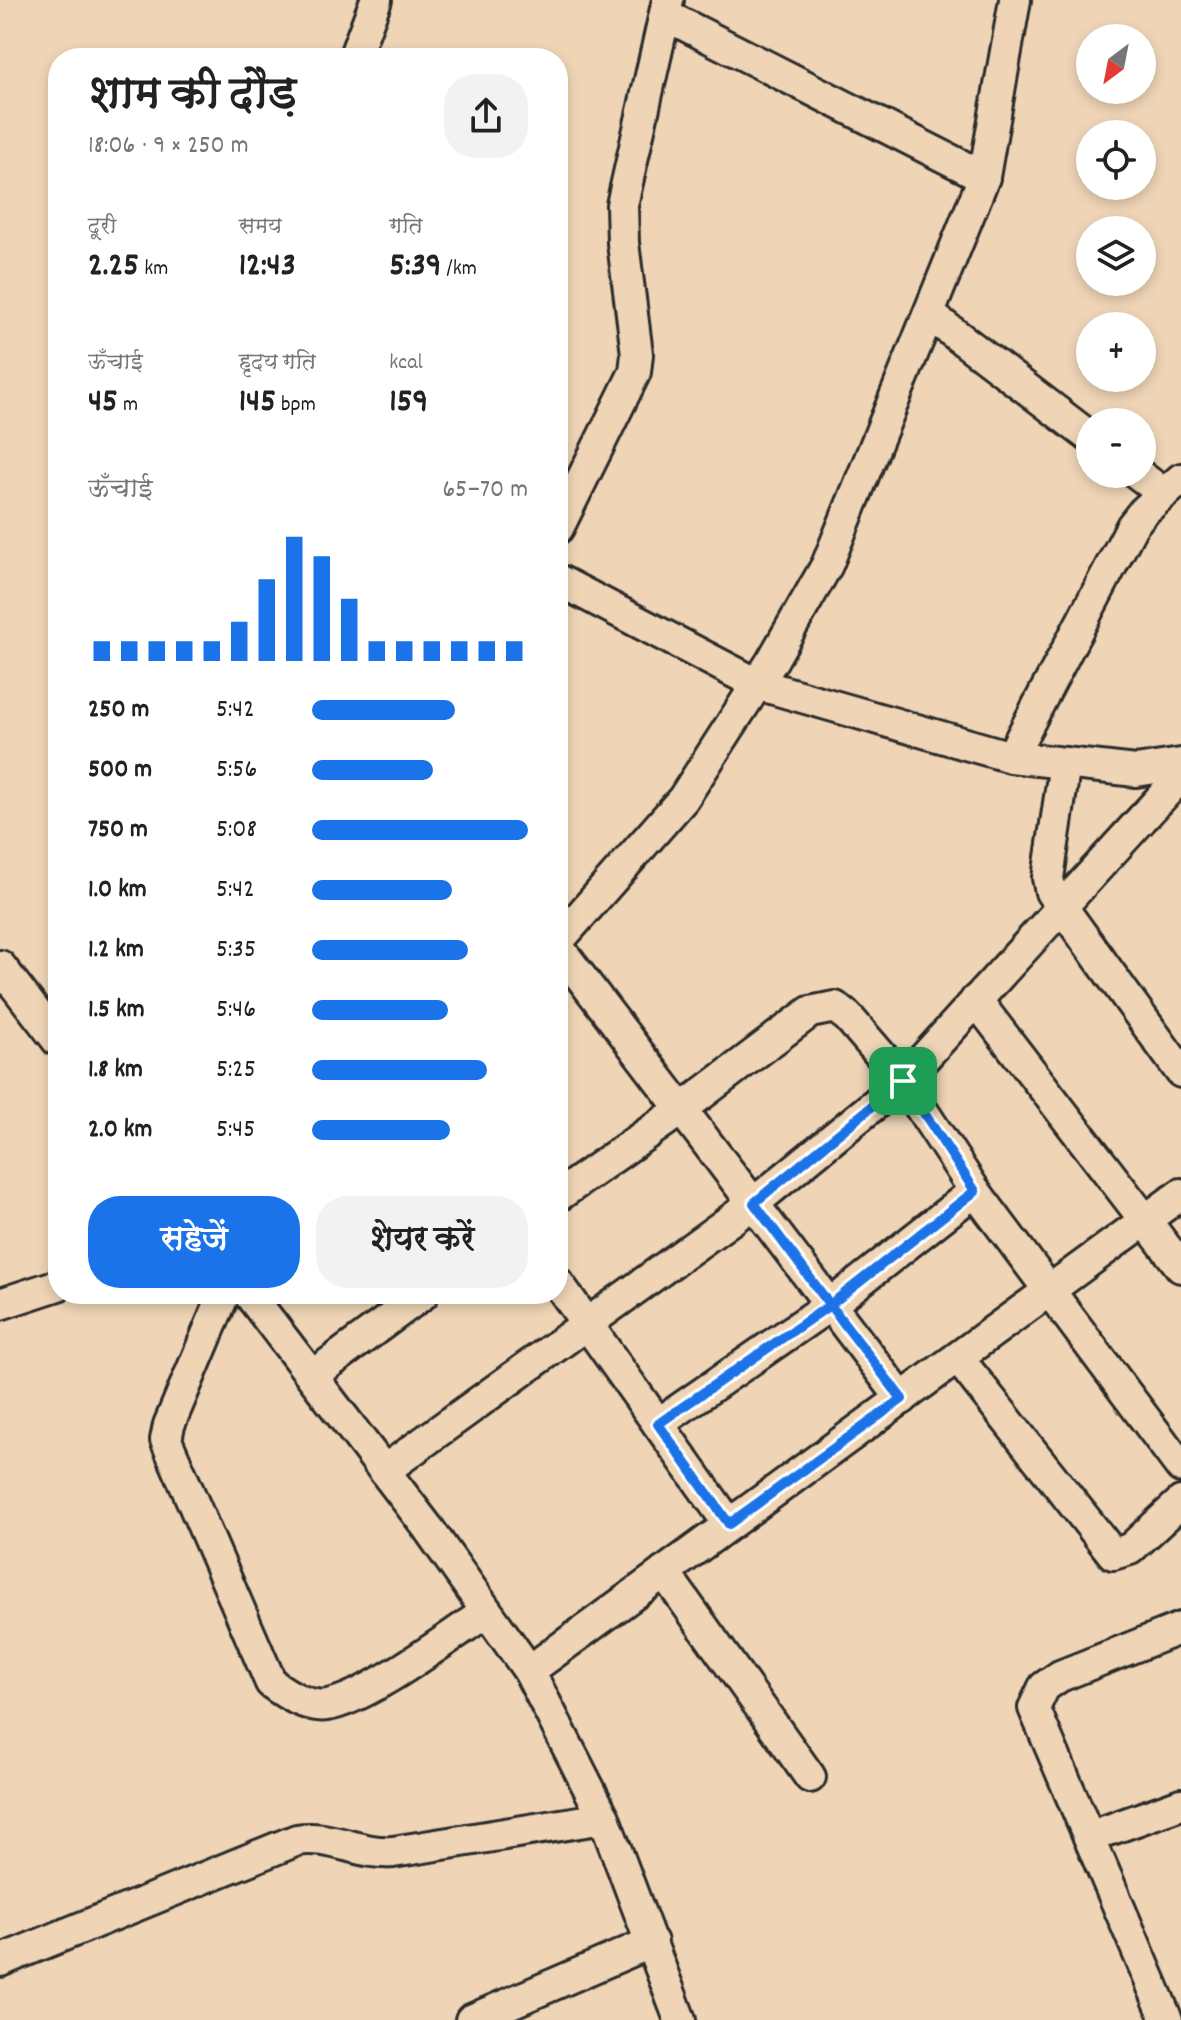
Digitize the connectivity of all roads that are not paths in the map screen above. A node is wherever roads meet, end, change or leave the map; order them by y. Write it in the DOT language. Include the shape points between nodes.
graph roads {
  1 [pos="376,0"];
  2 [pos="1015,0"];
  3 [pos="666,8"];
  4 [pos="358,48"];
  5 [pos="984,177"];
  6 [pos="930,315"];
  7 [pos="1076,426"];
  8 [pos="1172,486"];
  9 [pos="568,508"];
  10 [pos="568,585"];
  11 [pos="757,684"];
  12 [pos="1011,757"];
  13 [pos="1065,763"];
  14 [pos="1181,764"];
  15 [pos="1181,776"];
  16 [pos="1061,907"];
  17 [pos="568,930"];
  18 [pos="568,960"];
  19 [pos="0,966"];
  20 [pos="976,1000"];
  21 [pos="48,1028"];
  22 [pos="1181,1072"];
  23 [pos="903,1081"];
  24 [pos="682,1109"];
  25 [pos="568,1189"];
  26 [pos="975,1191"];
  27 [pos="1181,1194"];
  28 [pos="754,1203"];
  29 [pos="1143,1219"];
  30 [pos="1181,1267"];
  31 [pos="48,1288"];
  32 [pos="1047,1289"];
  33 [pos="568,1297"];
  34 [pos="0,1304"];
  35 [pos="220,1304"];
  36 [pos="257,1304"];
  37 [pos="409,1304"];
  38 [pos="830,1305"];
  39 [pos="588,1325"];
  40 [pos="958,1358"];
  41 [pos="312,1376"];
  42 [pos="902,1399"];
  43 [pos="658,1424"];
  44 [pos="1181,1467"];
  45 [pos="385,1470"];
  46 [pos="1181,1502"];
  47 [pos="729,1524"];
  48 [pos="664,1572"];
  49 [pos="485,1613"];
  50 [pos="1181,1628"];
  51 [pos="529,1671"];
  52 [pos="810,1777"];
  53 [pos="1181,1804"];
  54 [pos="604,1818"];
  55 [pos="1089,1837"];
  56 [pos="652,1942"];
  57 [pos="0,1961"];
  58 [pos="471,2020"];
  59 [pos="680,2020"];
  60 [pos="1167,2020"];
  1 -- 4 [label="street"];
  2 -- 5 [label="street"];
  3 -- 5 [label="street"];
  3 -- 9 [label="street" via="622,205 635,372"];
  5 -- 6 [label="street"];
  6 -- 7 [label="street"];
  6 -- 11 [label="street" via="827,565"];
  8 -- 12 [label="street" via="1132,526"];
  10 -- 11 [label="street"];
  11 -- 12 [label="street"];
  11 -- 17 [label="street" via="683,799"];
  12 -- 13 [label="street"];
  13 -- 14 [label="street" via="1136,771"];
  13 -- 16 [label="street" via="1048,878"];
  15 -- 16 [label="street"];
  16 -- 20 [label="street"];
  16 -- 22 [label="street"];
  18 -- 24 [label="street"];
  19 -- 21 [label="street"];
  20 -- 23 [label="street"];
  20 -- 29 [label="street"];
  23 -- 24 [label="street" via="842,1010 829,1006 810,1012"];
  23 -- 26 [label="street"];
  23 -- 28 [label="street"];
  24 -- 25 [label="street"];
  24 -- 28 [label="street"];
  26 -- 32 [label="street"];
  26 -- 38 [label="street"];
  27 -- 29 [label="street"];
  28 -- 38 [label="street"];
  28 -- 39 [label="street"];
  29 -- 30 [label="street"];
  29 -- 32 [label="street"];
  31 -- 34 [label="street"];
  32 -- 40 [label="street"];
  32 -- 44 [label="street"];
  33 -- 39 [label="street"];
  35 -- 49 [label="street" via="166,1440 271,1683 296,1699 324,1706 353,1698"];
  36 -- 41 [label="street"];
  37 -- 41 [label="street"];
  38 -- 42 [label="street"];
  38 -- 43 [label="street"];
  39 -- 43 [label="street"];
  39 -- 45 [label="street"];
  40 -- 42 [label="street"];
  40 -- 46 [label="street" via="1113,1554 1130,1549"];
  41 -- 45 [label="street"];
  42 -- 47 [label="street"];
  43 -- 47 [label="street"];
  45 -- 49 [label="street"];
  47 -- 48 [label="street"];
  48 -- 51 [label="street"];
  48 -- 52 [label="street"];
  49 -- 51 [label="street"];
  50 -- 55 [label="street" via="1060,1676 1036,1699 1034,1708"];
  51 -- 54 [label="street"];
  53 -- 55 [label="street"];
  54 -- 56 [label="street"];
  54 -- 57 [label="street" via="393,1852 297,1840"];
  55 -- 60 [label="street"];
  56 -- 58 [label="street"];
  56 -- 59 [label="street"];
}
